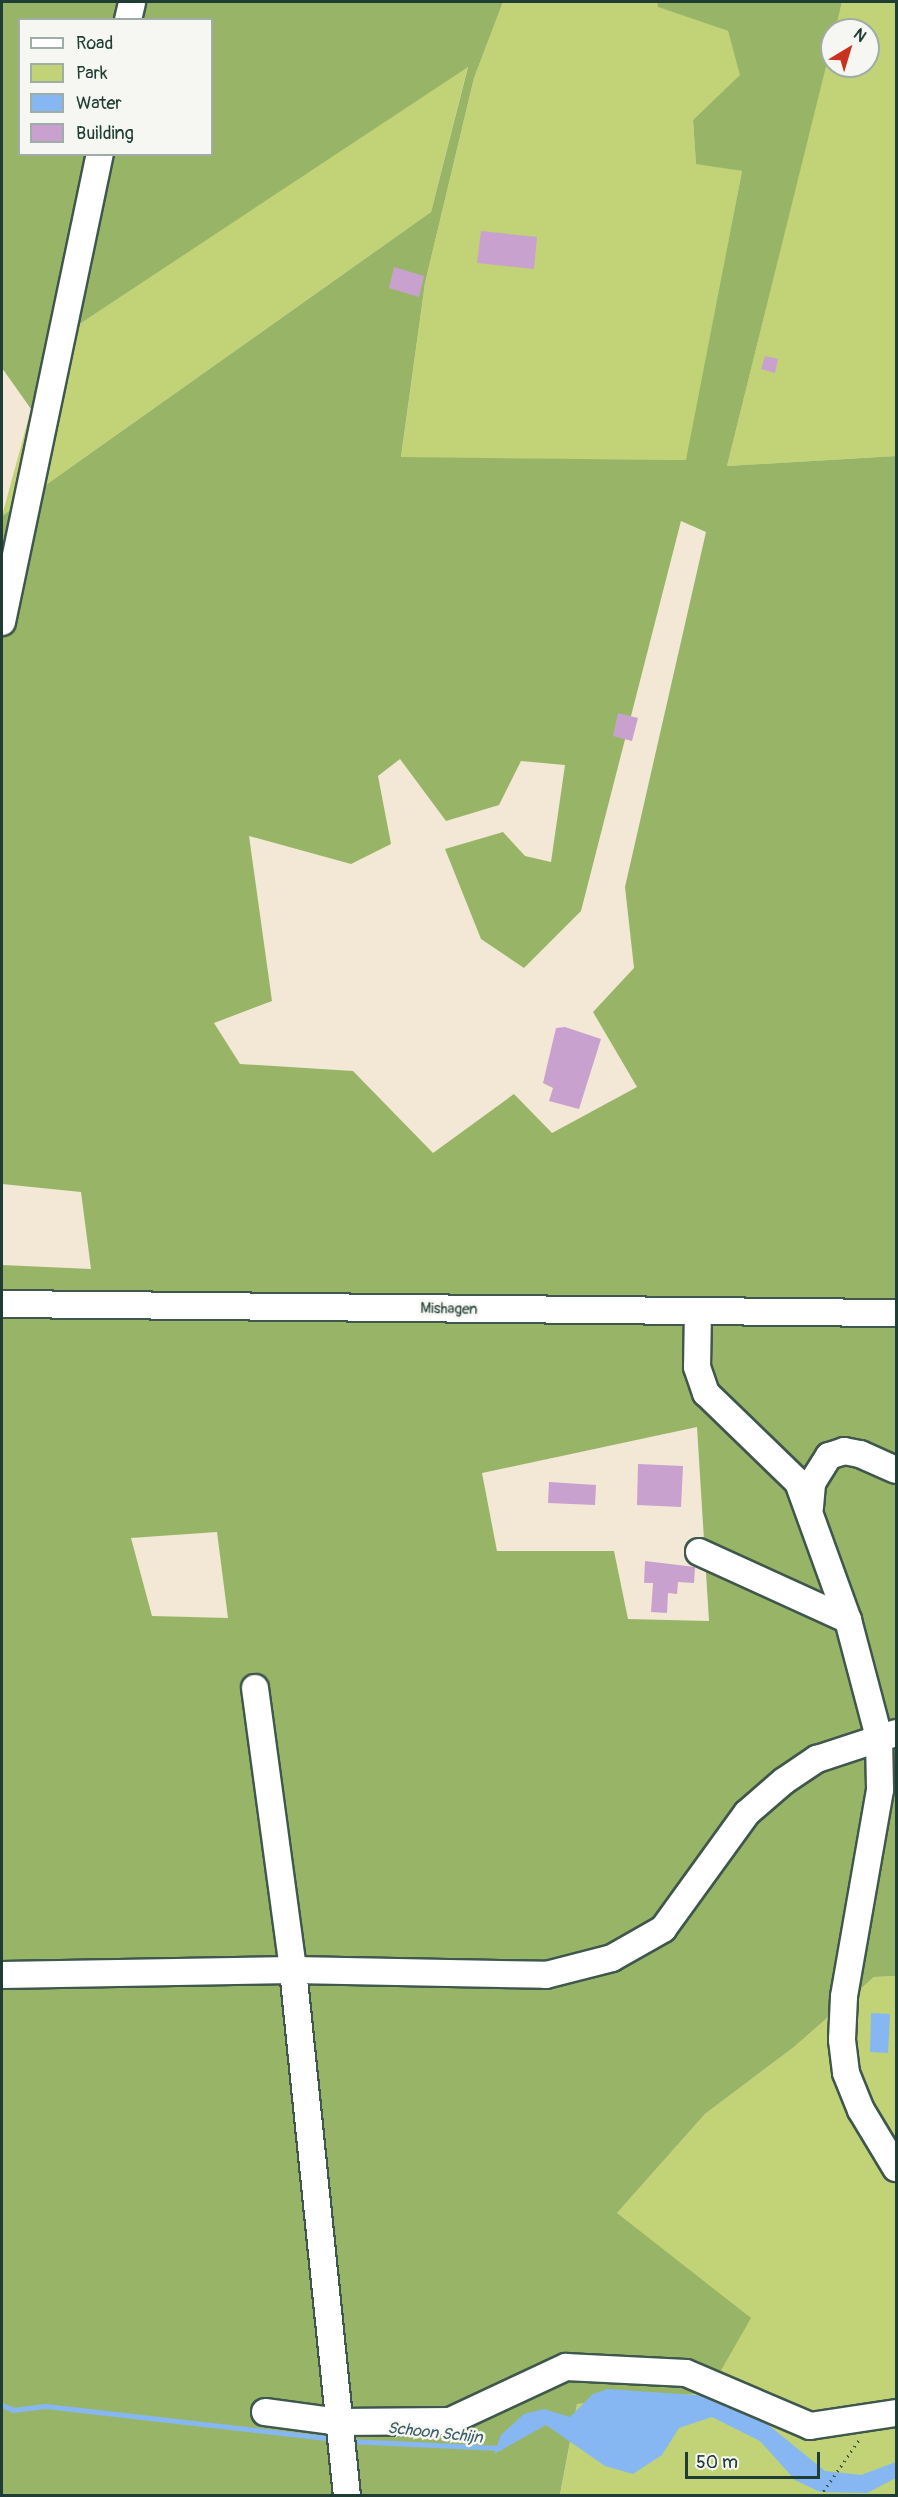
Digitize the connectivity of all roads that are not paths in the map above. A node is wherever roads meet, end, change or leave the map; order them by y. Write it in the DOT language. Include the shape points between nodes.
graph roads {
  1 [pos="132,2"];
  2 [pos="129,18"];
  3 [pos="100,156"];
  4 [pos="2,622"];
  5 [pos="2,1304"];
  6 [pos="698,1311"];
  7 [pos="897,1313"];
  8 [pos="897,1470"];
  9 [pos="810,1507"];
  10 [pos="699,1552"];
  11 [pos="848,1620"];
  12 [pos="255,1688"];
  13 [pos="888,1735"];
  14 [pos="294,1970"];
  15 [pos="2,1975"];
  16 [pos="897,2168"];
  17 [pos="265,2412"];
  18 [pos="897,2413"];
  19 [pos="340,2422"];
  20 [pos="347,2496"];
  1 -- 2 [label="street"];
  3 -- 4 [label="street"];
  5 -- 6 [label="street, Mishagen"];
  6 -- 7 [label="street, Mishagen"];
  6 -- 9 [label="street" via="697,1367 706,1393 780,1460"];
  8 -- 9 [label="street" via="860,1454 844,1451 829,1456 812,1483"];
  9 -- 11 [label="street"];
  10 -- 11 [label="street"];
  11 -- 13 [label="street"];
  12 -- 14 [label="street"];
  13 -- 14 [label="street" via="817,1759 784,1781 747,1813 663,1929 612,1958 546,1975"];
  13 -- 16 [label="street" via="844,1997 842,2040 846,2073 861,2110"];
  14 -- 15 [label="street"];
  14 -- 19 [label="street"];
  17 -- 19 [label="street"];
  18 -- 19 [label="street" via="810,2426 686,2373 566,2367 450,2421"];
  19 -- 20 [label="street"];
}
